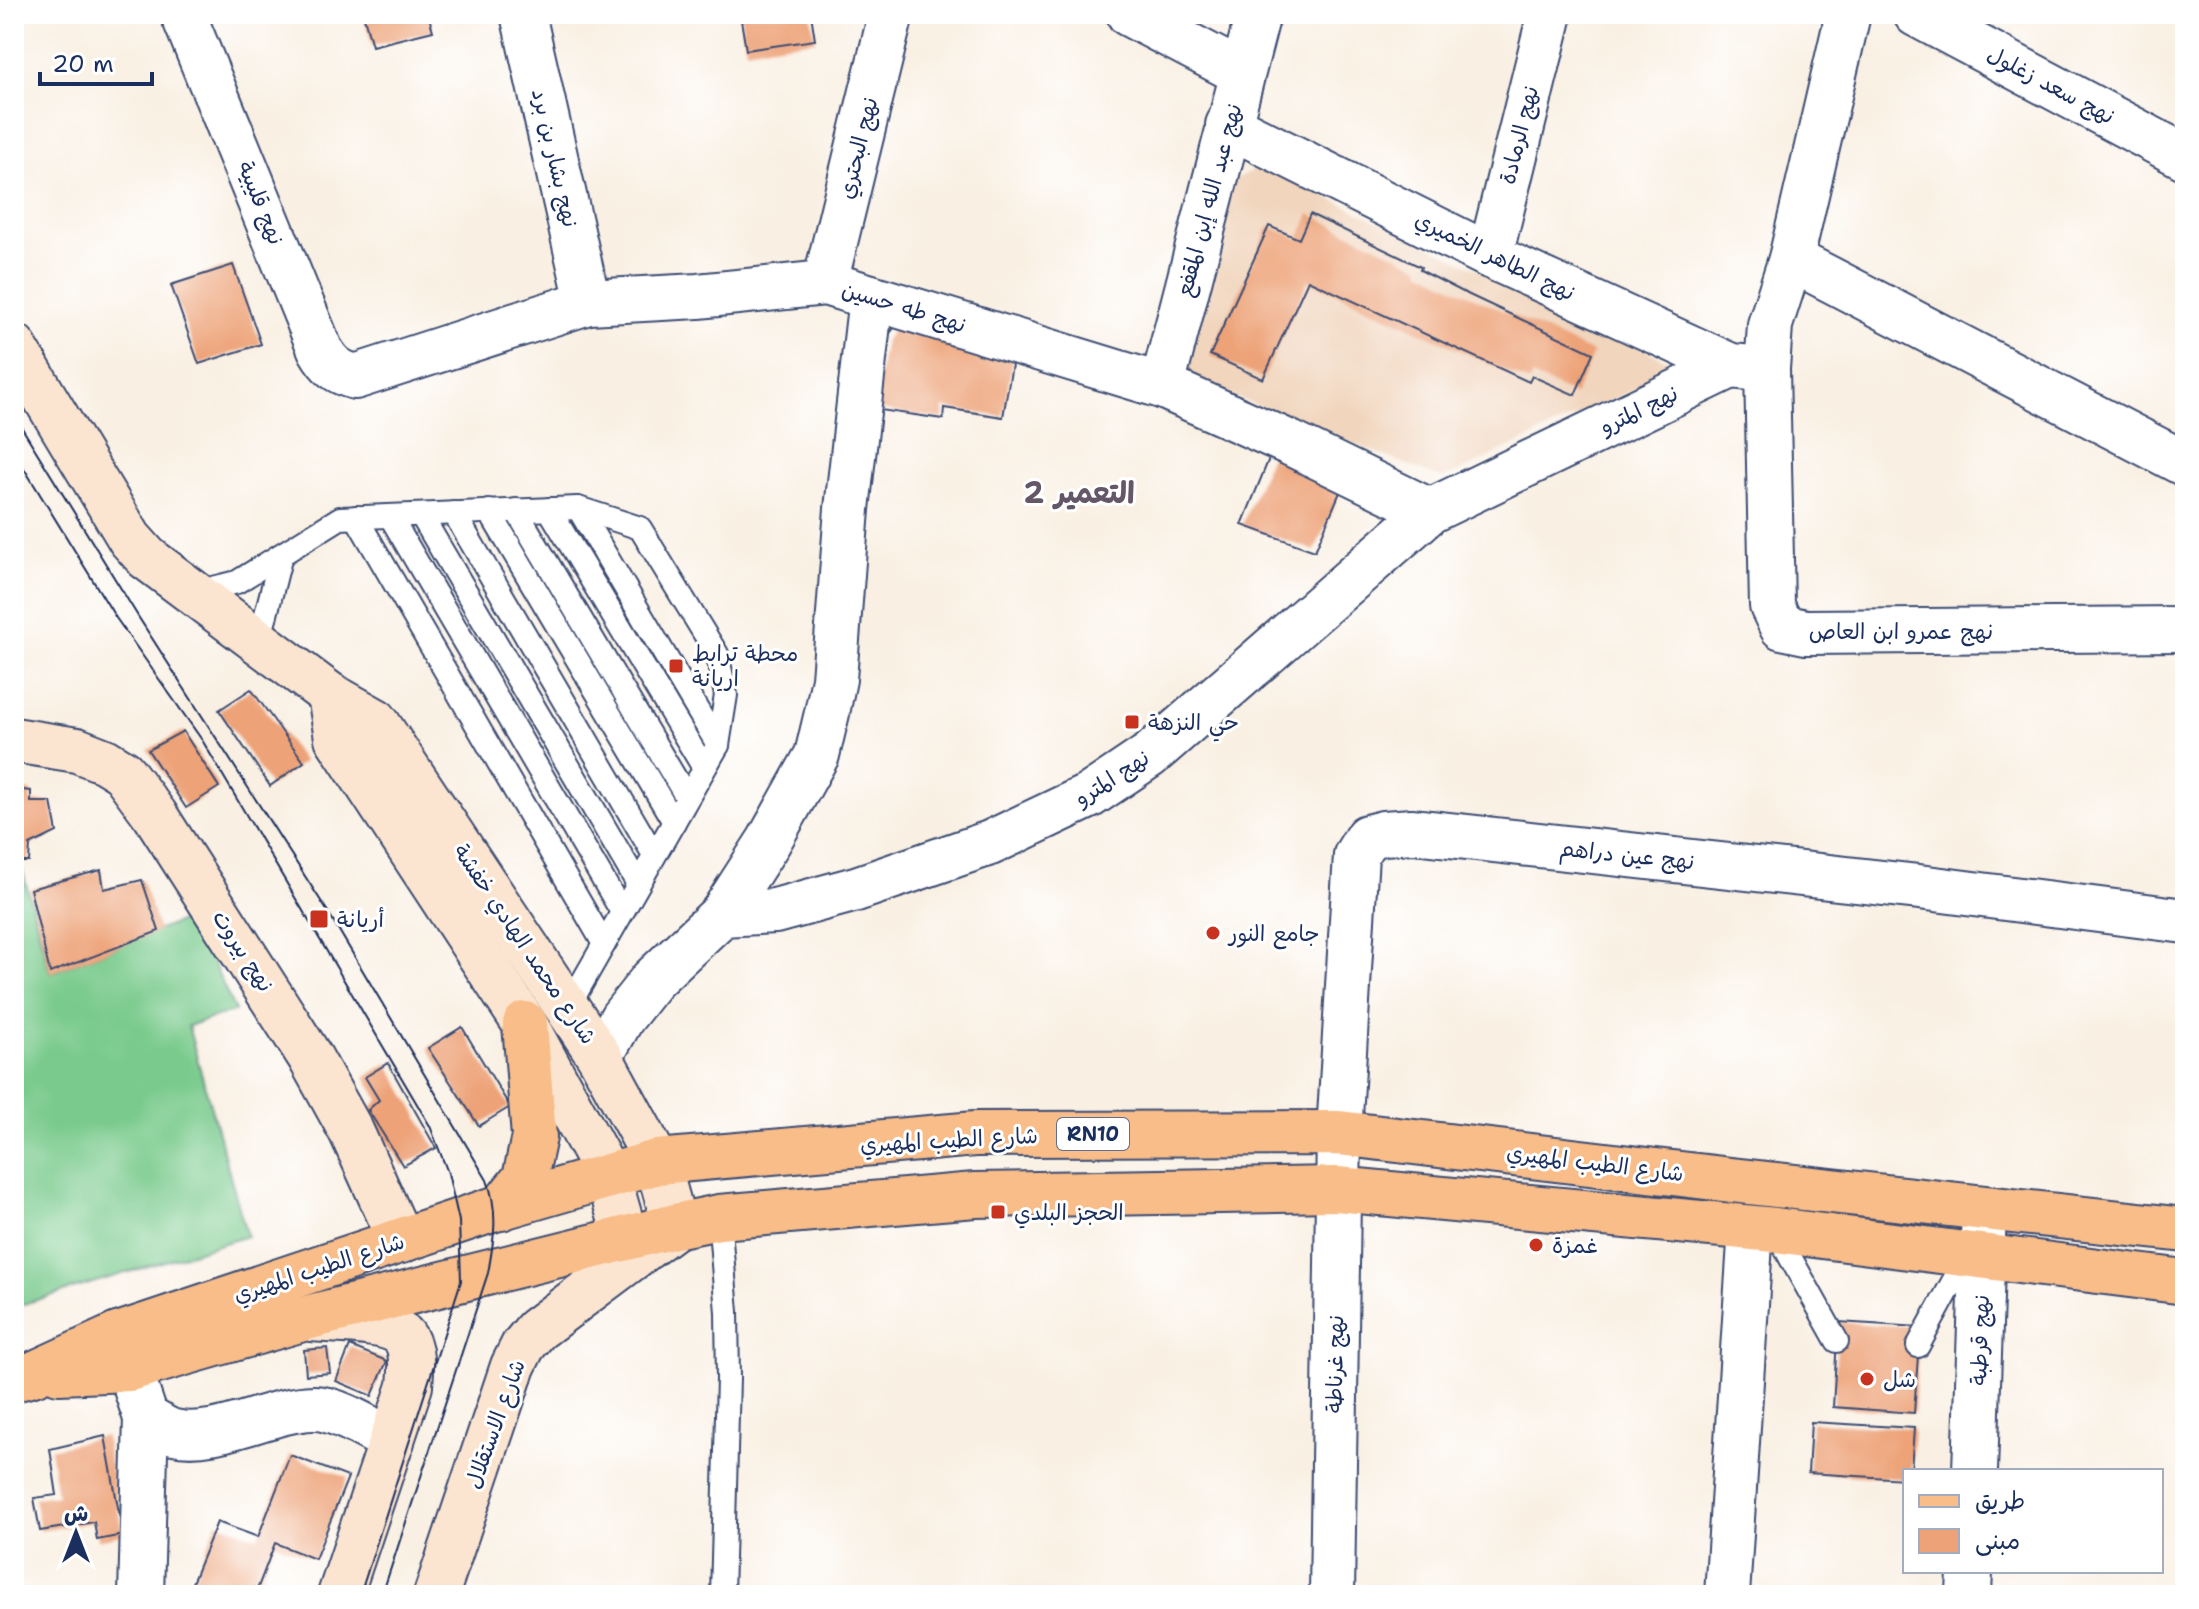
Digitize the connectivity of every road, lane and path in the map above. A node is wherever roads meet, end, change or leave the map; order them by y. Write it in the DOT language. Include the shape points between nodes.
graph roads {
  1 [pos="183,14"];
  2 [pos="523,14"];
  3 [pos="891,14"];
  4 [pos="1129,14"];
  5 [pos="1258,14"];
  6 [pos="1550,14"];
  7 [pos="1848,14"];
  8 [pos="1916,14"];
  9 [pos="1242,73"];
  10 [pos="1228,125"];
  11 [pos="2185,157"];
  12 [pos="1490,256"];
  13 [pos="1791,259"];
  14 [pos="825,283"];
  15 [pos="871,297"];
  16 [pos="588,302"];
  17 [pos="14,346"];
  18 [pos="1749,368"];
  19 [pos="355,377"];
  20 [pos="1162,386"];
  21 [pos="2185,464"];
  22 [pos="578,508"];
  23 [pos="549,509"];
  24 [pos="516,510"];
  25 [pos="489,511"];
  26 [pos="1430,511"];
  27 [pos="454,513"];
  28 [pos="421,515"];
  29 [pos="390,516"];
  30 [pos="356,517"];
  31 [pos="281,555"];
  32 [pos="193,594"];
  33 [pos="2185,629"];
  34 [pos="259,642"];
  35 [pos="330,695"];
  36 [pos="14,740"];
  37 [pos="718,745"];
  38 [pos="704,768"];
  39 [pos="687,798"];
  40 [pos="674,822"];
  41 [pos="654,855"];
  42 [pos="638,884"];
  43 [pos="622,912"];
  44 [pos="722,914"];
  45 [pos="2185,921"];
  46 [pos="604,944"];
  47 [pos="567,1009"];
  48 [pos="525,1024"];
  49 [pos="600,1057"];
  50 [pos="1339,1133"];
  51 [pos="657,1162"];
  52 [pos="608,1176"];
  53 [pos="1337,1189"];
  54 [pos="501,1208"];
  55 [pos="1984,1209"];
  56 [pos="719,1217"];
  57 [pos="675,1226"];
  58 [pos="1763,1229"];
  59 [pos="2185,1230"];
  60 [pos="626,1239"];
  61 [pos="401,1241"];
  62 [pos="1976,1255"];
  63 [pos="2185,1282"];
  64 [pos="306,1318"];
  65 [pos="1837,1341"];
  66 [pos="1918,1346"];
  67 [pos="123,1352"];
  68 [pos="23,1376"];
  69 [pos="146,1418"];
  70 [pos="392,1441"];
  71 [pos="1975,1469"];
  72 [pos="1970,1573"];
  73 [pos="141,1595"];
  74 [pos="340,1595"];
  75 [pos="436,1595"];
  76 [pos="722,1595"];
  77 [pos="1332,1595"];
  78 [pos="1727,1595"];
  79 [pos="1969,1595"];
  1 -- 19 [label="street, نهج قليبية" via="320,349 340,373"];
  2 -- 16 [label="street, نهج بشار بن برد"];
  3 -- 14 [label="street, نهج البحتري"];
  4 -- 9 [label="street"];
  5 -- 9 [label="street, نهج عبد الله إبن المقفع"];
  6 -- 12 [label="street, نهج الرمادة"];
  7 -- 13 [label="street"];
  8 -- 11 [label="street, نهج سعد زغلول"];
  9 -- 10 [label="street, نهج عبد الله إبن المقفع"];
  10 -- 12 [label="street, نهج الطاهر الخميري"];
  10 -- 20 [label="street, نهج عبد الله إبن المقفع"];
  12 -- 18 [label="street, نهج الطاهر الخميري"];
  13 -- 18 [label="street" via="1770,325"];
  13 -- 21 [label="street"];
  14 -- 15 [label="street, نهج طه حسين"];
  14 -- 16 [label="street, نهج طه حسين"];
  15 -- 20 [label="street, نهج طه حسين"];
  15 -- 44 [label="street" via="834,679 817,755"];
  16 -- 19 [label="street, نهج طه حسين"];
  17 -- 32 [label="street, شارع محمد الهادي خفشة" via="130,539"];
  18 -- 26 [label="street, نهج المترو"];
  18 -- 33 [label="street, نهج عمرو ابن العاص" via="1772,606 1782,627 1806,632"];
  20 -- 26 [label="street, نهج طه حسين"];
  22 -- 23 [label="lane"];
  22 -- 37 [label="lane"];
  22 -- 37 [label="lane" via="640,528 717,654 726,695"];
  23 -- 24 [label="lane"];
  23 -- 38 [label="lane"];
  24 -- 25 [label="lane"];
  24 -- 39 [label="lane"];
  25 -- 27 [label="lane"];
  25 -- 40 [label="lane"];
  26 -- 44 [label="street, نهج المترو" via="1150,755 1089,796 990,843 856,889 775,911"];
  27 -- 28 [label="lane"];
  27 -- 41 [label="lane"];
  28 -- 29 [label="lane"];
  28 -- 42 [label="lane"];
  29 -- 30 [label="lane"];
  29 -- 43 [label="lane"];
  30 -- 31 [label="lane" via="340,518"];
  30 -- 46 [label="lane"];
  31 -- 32 [label="lane" via="237,582"];
  31 -- 34 [label="lane"];
  32 -- 34 [label="street, شارع محمد الهادي خفشة"];
  34 -- 35 [label="street, شارع محمد الهادي خفشة"];
  35 -- 47 [label="street, شارع محمد الهادي خفشة" via="376,721"];
  35 -- 48 [label="street, شارع محمد الهادي خفشة" via="337,738"];
  36 -- 61 [label="street, نهج بيروت" via="77,750 123,772 310,1057"];
  37 -- 38 [label="lane"];
  38 -- 39 [label="lane"];
  39 -- 40 [label="lane"];
  40 -- 41 [label="lane"];
  41 -- 42 [label="lane"];
  42 -- 43 [label="lane"];
  43 -- 46 [label="lane"];
  44 -- 49 [label="street" via="652,980"];
  45 -- 50 [label="street, نهج عين دراهم" via="1413,831 1367,837 1356,855"];
  46 -- 47 [label="lane"];
  47 -- 49 [label="street, شارع محمد الهادي خفشة"];
  48 -- 52 [label="street, شارع محمد الهادي خفشة"];
  48 -- 54 [label="main road" via="534,1137 525,1178"];
  49 -- 51 [label="street, شارع محمد الهادي خفشة"];
  50 -- 51 [label="main road, شارع الطيب المهيري / RN10" via="975,1134"];
  50 -- 53 [label="street, نهج غرناطة"];
  50 -- 55 [label="main road, شارع الطيب المهيري / RN10"];
  51 -- 52 [label="main road, شارع الطيب المهيري / RN10"];
  51 -- 57 [label="street, شارع محمد الهادي خفشة"];
  52 -- 54 [label="main road, شارع الطيب المهيري / RN10"];
  52 -- 60 [label="street, شارع محمد الهادي خفشة"];
  53 -- 56 [label="main road, شارع الطيب المهيري / RN10" via="975,1195"];
  53 -- 58 [label="main road, شارع الطيب المهيري / RN10"];
  53 -- 77 [label="street, نهج غرناطة"];
  54 -- 61 [label="main road, شارع الطيب المهيري / RN10"];
  55 -- 59 [label="main road, شارع الطيب المهيري / RN10"];
  55 -- 62 [label="street, نهج قرطبة"];
  56 -- 57 [label="main road, شارع الطيب المهيري / RN10"];
  56 -- 76 [label="lane" via="728,1379"];
  57 -- 60 [label="main road, شارع الطيب المهيري / RN10"];
  57 -- 75 [label="street, شارع الاستقلال" via="536,1330 523,1346"];
  58 -- 62 [label="main road, شارع الطيب المهيري / RN10"];
  58 -- 65 [label="lane"];
  58 -- 78 [label="street"];
  60 -- 64 [label="main road, شارع الطيب المهيري / RN10"];
  61 -- 67 [label="main road, شارع الطيب المهيري / RN10"];
  62 -- 63 [label="main road, شارع الطيب المهيري / RN10"];
  62 -- 66 [label="lane"];
  62 -- 71 [label="street, نهج قرطبة"];
  64 -- 67 [label="main road, شارع الطيب المهيري / RN10"];
  64 -- 70 [label="street" via="378,1325 404,1336 412,1367 410,1386"];
  67 -- 68 [label="main road, شارع الطيب المهيري / RN10"];
  67 -- 69 [label="street"];
  69 -- 70 [label="street" via="174,1432 205,1432 316,1407"];
  69 -- 73 [label="street"];
  70 -- 74 [label="street"];
  72 -- 79 [label="street"];
}
